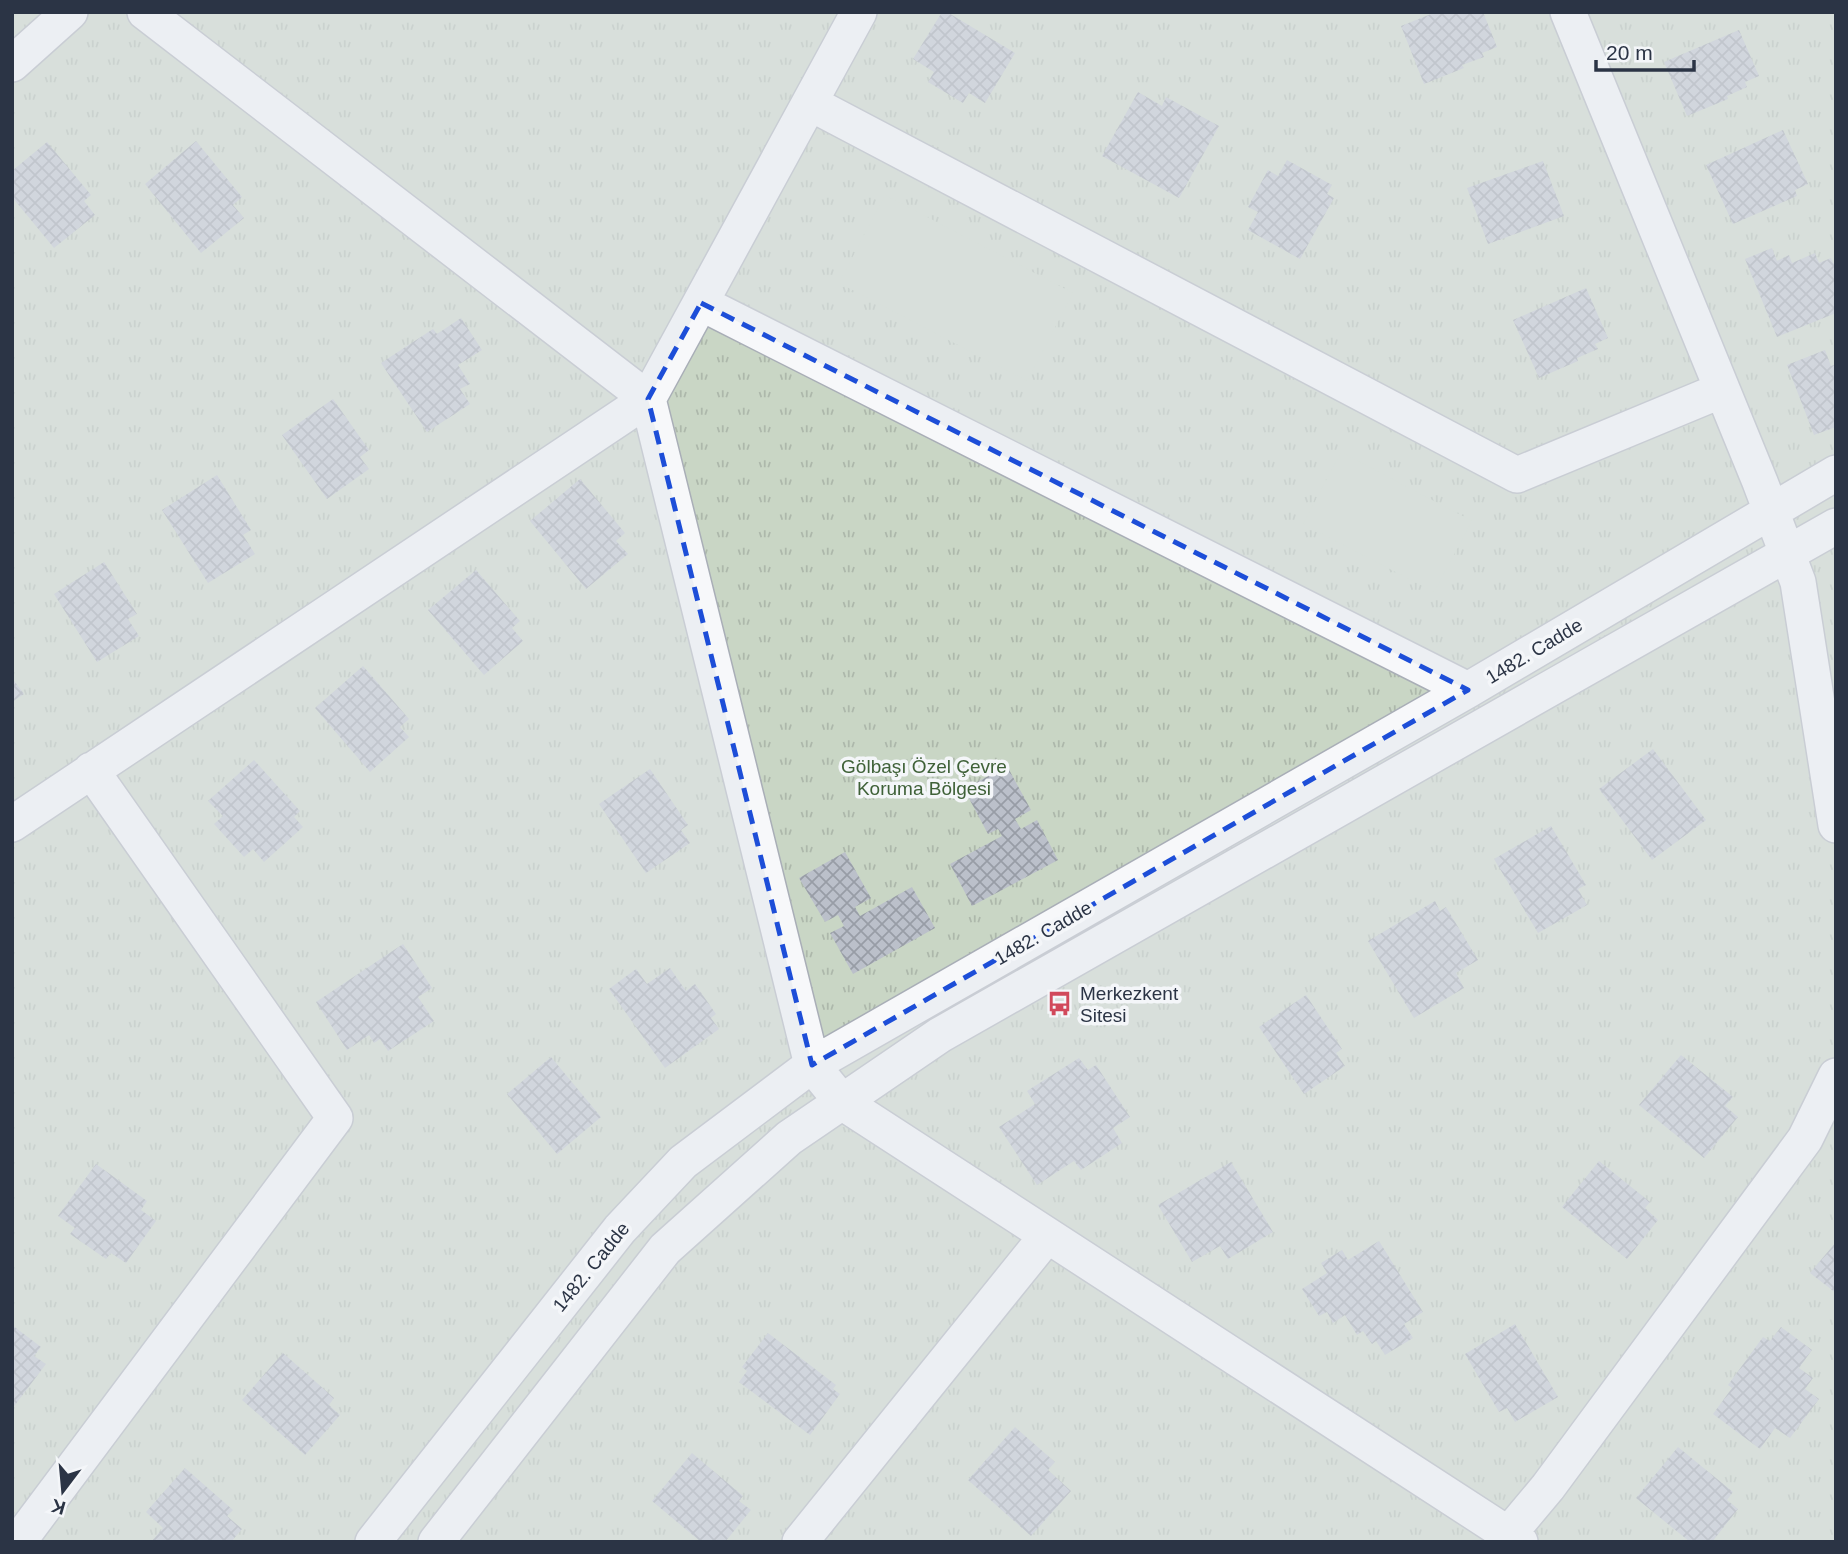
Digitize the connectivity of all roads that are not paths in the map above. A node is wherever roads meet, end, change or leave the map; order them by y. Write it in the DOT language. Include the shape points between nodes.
graph roads {
  1 [pos="70,12"];
  2 [pos="145,12"];
  3 [pos="859,12"];
  4 [pos="1568,12"];
  5 [pos="12,64"];
  6 [pos="810,103"];
  7 [pos="701,303"];
  8 [pos="1722,390"];
  9 [pos="648,399"];
  10 [pos="1836,473"];
  11 [pos="1769,511"];
  12 [pos="1836,526"];
  13 [pos="1785,552"];
  14 [pos="1468,690"];
  15 [pos="91,770"];
  16 [pos="12,824"];
  17 [pos="1836,825"];
  18 [pos="812,1065"];
  19 [pos="1836,1076"];
  20 [pos="842,1102"];
  21 [pos="1046,1237"];
  22 [pos="1510,1539"];
  23 [pos="18,1542"];
  24 [pos="373,1542"];
  25 [pos="436,1542"];
  26 [pos="800,1542"];
  1 -- 5 [label="street"];
  2 -- 9 [label="street"];
  3 -- 6 [label="street"];
  4 -- 8 [label="street"];
  6 -- 7 [label="street"];
  6 -- 8 [label="street" via="1517,475"];
  7 -- 9 [label="street"];
  7 -- 14 [label="street"];
  8 -- 11 [label="street"];
  9 -- 15 [label="street"];
  9 -- 18 [label="street"];
  10 -- 11 [label="street, 1482. Cadde"];
  11 -- 13 [label="street"];
  11 -- 14 [label="street, 1482. Cadde"];
  12 -- 13 [label="street, 1482. Cadde"];
  13 -- 17 [label="street" via="1798,582"];
  13 -- 20 [label="street, 1482. Cadde" via="940,1035"];
  14 -- 18 [label="street, 1482. Cadde"];
  15 -- 16 [label="street"];
  15 -- 23 [label="street" via="335,1118"];
  18 -- 20 [label="street"];
  18 -- 24 [label="street, 1482. Cadde" via="683,1162 620,1229"];
  19 -- 22 [label="street" via="1805,1139"];
  20 -- 21 [label="street"];
  20 -- 25 [label="street, 1482. Cadde" via="789,1138 665,1249"];
  21 -- 22 [label="street"];
  21 -- 26 [label="street"];
}
